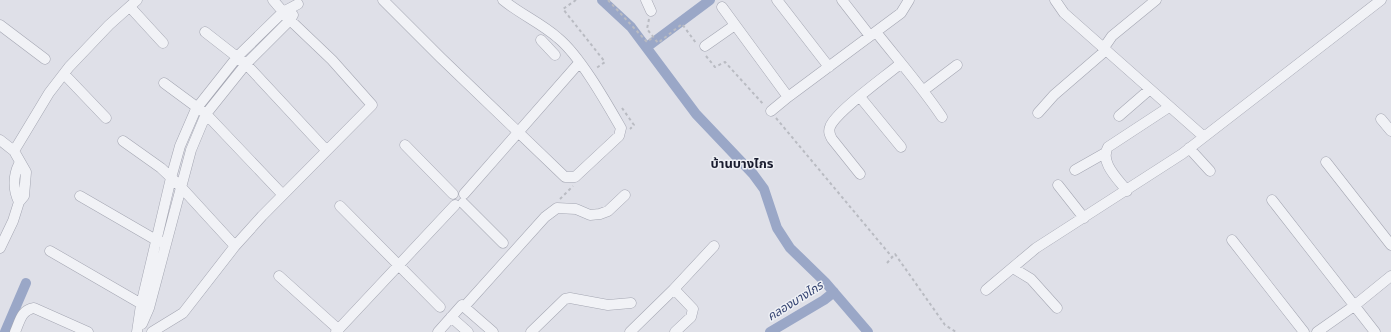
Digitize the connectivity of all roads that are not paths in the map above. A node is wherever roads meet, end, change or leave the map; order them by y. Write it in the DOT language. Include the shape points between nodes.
graph roads {
  1 [pos="273,0"];
  2 [pos="383,0"];
  3 [pos="502,0"];
  4 [pos="646,0"];
  5 [pos="777,0"];
  6 [pos="842,0"];
  7 [pos="1055,0"];
  8 [pos="1156,0"];
  9 [pos="1381,0"];
  10 [pos="907,1"];
  11 [pos="300,2"];
  12 [pos="133,3"];
  13 [pos="722,7"];
  14 [pos="651,10"];
  15 [pos="287,16"];
  16 [pos="0,25"];
  17 [pos="735,25"];
  18 [pos="547,30"];
  19 [pos="205,32"];
  20 [pos="873,34"];
  21 [pos="163,43"];
  22 [pos="704,50"];
  23 [pos="1104,50"];
  24 [pos="238,56"];
  25 [pos="555,56"];
  26 [pos="45,59"];
  27 [pos="579,63"];
  28 [pos="246,64"];
  29 [pos="900,64"];
  30 [pos="957,65"];
  31 [pos="829,67"];
  32 [pos="64,74"];
  33 [pos="164,84"];
  34 [pos="924,90"];
  35 [pos="1149,90"];
  36 [pos="788,97"];
  37 [pos="860,97"];
  38 [pos="1169,108"];
  39 [pos="196,109"];
  40 [pos="770,111"];
  41 [pos="1038,113"];
  42 [pos="206,114"];
  43 [pos="1119,116"];
  44 [pos="942,117"];
  45 [pos="106,118"];
  46 [pos="1381,119"];
  47 [pos="1391,131"];
  48 [pos="517,133"];
  49 [pos="1203,136"];
  50 [pos="0,140"];
  51 [pos="123,141"];
  52 [pos="404,145"];
  53 [pos="901,147"];
  54 [pos="1189,148"];
  55 [pos="326,150"];
  56 [pos="14,152"];
  57 [pos="1105,153"];
  58 [pos="1326,162"];
  59 [pos="1075,170"];
  60 [pos="1210,171"];
  61 [pos="860,174"];
  62 [pos="172,178"];
  63 [pos="1058,185"];
  64 [pos="180,186"];
  65 [pos="1127,191"];
  66 [pos="282,194"];
  67 [pos="625,195"];
  68 [pos="80,196"];
  69 [pos="1272,200"];
  70 [pos="461,201"];
  71 [pos="340,206"];
  72 [pos="1084,218"];
  73 [pos="156,240"];
  74 [pos="1232,240"];
  75 [pos="166,243"];
  76 [pos="503,243"];
  77 [pos="1391,245"];
  78 [pos="235,246"];
  79 [pos="714,246"];
  80 [pos="0,248"];
  81 [pos="50,251"];
  82 [pos="399,265"];
  83 [pos="1014,268"];
  84 [pos="279,276"];
  85 [pos="1391,276"];
  86 [pos="674,289"];
  87 [pos="986,290"];
  88 [pos="631,303"];
  89 [pos="145,306"];
  90 [pos="1354,306"];
  91 [pos="440,307"];
  92 [pos="464,307"];
  93 [pos="1057,308"];
  94 [pos="451,317"];
  95 [pos="337,331"];
  96 [pos="440,331"];
  97 [pos="15,332"];
  98 [pos="88,332"];
  99 [pos="137,332"];
  100 [pos="152,332"];
  101 [pos="468,332"];
  102 [pos="493,332"];
  103 [pos="531,332"];
  104 [pos="630,332"];
  105 [pos="675,332"];
  106 [pos="1304,332"];
  107 [pos="1317,332"];
  108 [pos="1374,332"];
  1 -- 15 [label="street"];
  2 -- 48 [label="street"];
  3 -- 18 [label="street"];
  4 -- 14 [label="street"];
  5 -- 31 [label="street"];
  6 -- 20 [label="street"];
  7 -- 23 [label="street" via="1064,14"];
  8 -- 23 [label="street" via="1112,36"];
  9 -- 49 [label="street"];
  10 -- 20 [label="street" via="901,13"];
  11 -- 15 [label="street"];
  12 -- 21 [label="street"];
  12 -- 32 [label="street" via="108,25"];
  13 -- 17 [label="street"];
  15 -- 24 [label="street"];
  15 -- 28 [label="street"];
  15 -- 55 [label="street" via="332,60 372,105"];
  16 -- 26 [label="street"];
  17 -- 22 [label="street"];
  17 -- 36 [label="street"];
  18 -- 25 [label="street" via="539,43"];
  18 -- 27 [label="street" via="562,42"];
  19 -- 24 [label="street"];
  20 -- 29 [label="street"];
  20 -- 31 [label="street"];
  23 -- 35 [label="street"];
  23 -- 41 [label="street"];
  24 -- 28 [label="street"];
  24 -- 39 [label="street"];
  27 -- 48 [label="street"];
  27 -- 48 [label="street" via="621,128 619,136 575,177 570,178 565,177"];
  28 -- 42 [label="street"];
  28 -- 55 [label="street"];
  29 -- 34 [label="street"];
  29 -- 37 [label="street"];
  30 -- 34 [label="street"];
  31 -- 36 [label="street"];
  32 -- 45 [label="street"];
  32 -- 56 [label="street" via="49,93"];
  33 -- 39 [label="street"];
  34 -- 44 [label="street"];
  35 -- 38 [label="street"];
  35 -- 43 [label="street"];
  36 -- 40 [label="street"];
  37 -- 53 [label="street"];
  37 -- 61 [label="street" via="833,121 829,134"];
  38 -- 49 [label="street"];
  38 -- 57 [label="street" via="1108,147"];
  39 -- 42 [label="street"];
  39 -- 62 [label="street" via="180,146"];
  42 -- 64 [label="street"];
  42 -- 66 [label="street"];
  46 -- 47 [label="street"];
  48 -- 70 [label="street"];
  49 -- 54 [label="street"];
  50 -- 56 [label="street"];
  51 -- 62 [label="street"];
  52 -- 70 [label="street" via="453,194 451,200"];
  54 -- 60 [label="street"];
  54 -- 65 [label="street"];
  55 -- 66 [label="street"];
  56 -- 80 [label="street" via="19,164 15,173 15,194 19,202"];
  57 -- 59 [label="street"];
  57 -- 65 [label="street" via="1106,162"];
  58 -- 77 [label="street"];
  62 -- 64 [label="street"];
  62 -- 73 [label="street"];
  63 -- 72 [label="street"];
  64 -- 75 [label="street"];
  64 -- 78 [label="street"];
  65 -- 72 [label="street"];
  66 -- 78 [label="street"];
  67 -- 92 [label="street" via="608,211 600,214 590,215 576,209 557,208 545,217"];
  68 -- 73 [label="street"];
  69 -- 90 [label="street"];
  70 -- 76 [label="street"];
  70 -- 82 [label="street"];
  71 -- 82 [label="street"];
  72 -- 83 [label="street" via="1031,251"];
  73 -- 75 [label="street"];
  73 -- 89 [label="street"];
  74 -- 106 [label="street"];
  75 -- 89 [label="street"];
  78 -- 100 [label="street" via="183,313"];
  79 -- 86 [label="street"];
  81 -- 89 [label="street"];
  82 -- 91 [label="street"];
  82 -- 95 [label="street"];
  83 -- 87 [label="street"];
  83 -- 93 [label="street" via="1031,279"];
  84 -- 95 [label="street"];
  85 -- 90 [label="street"];
  86 -- 104 [label="street"];
  86 -- 105 [label="street" via="693,309 691,317"];
  88 -- 103 [label="street" via="608,306 565,299"];
  89 -- 99 [label="street"];
  90 -- 107 [label="street"];
  90 -- 108 [label="street"];
  92 -- 94 [label="street" via="462,305"];
  92 -- 102 [label="street"];
  94 -- 96 [label="street"];
  94 -- 101 [label="street"];
  97 -- 98 [label="street" via="24,312 34,308"];
}
